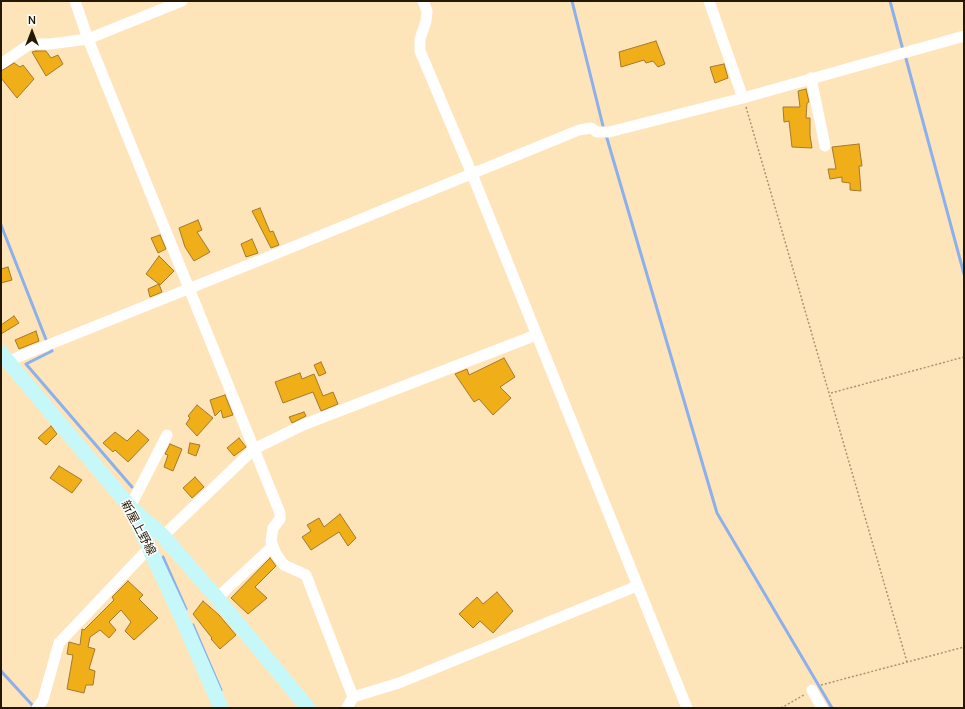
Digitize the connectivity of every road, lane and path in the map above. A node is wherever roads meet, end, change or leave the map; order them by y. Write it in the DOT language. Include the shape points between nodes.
graph roads {
  1 [pos="75,1"];
  2 [pos="182,1"];
  3 [pos="423,1"];
  4 [pos="709,1"];
  5 [pos="964,36"];
  6 [pos="88,39"];
  7 [pos="1,64"];
  8 [pos="811,78"];
  9 [pos="743,98"];
  10 [pos="825,146"];
  11 [pos="472,174"];
  12 [pos="189,288"];
  13 [pos="536,335"];
  14 [pos="964,357"];
  15 [pos="5,358"];
  16 [pos="830,393"];
  17 [pos="167,435"];
  18 [pos="254,449"];
  19 [pos="130,507"];
  20 [pos="162,536"];
  21 [pos="273,546"];
  22 [pos="150,548"];
  23 [pos="637,586"];
  24 [pos="217,598"];
  25 [pos="964,647"];
  26 [pos="907,662"];
  27 [pos="812,690"];
  28 [pos="353,697"];
  29 [pos="37,708"];
  30 [pos="221,708"];
  31 [pos="308,708"];
  32 [pos="347,708"];
  33 [pos="687,708"];
  34 [pos="781,708"];
  35 [pos="822,708"];
  1 -- 6 [label="street"];
  2 -- 6 [label="street"];
  3 -- 11 [label="street" via="427,16 420,39 420,51"];
  4 -- 9 [label="street"];
  5 -- 8 [label="street"];
  6 -- 7 [label="street" via="30,44"];
  6 -- 12 [label="street"];
  8 -- 9 [label="street"];
  8 -- 10 [label="street"];
  9 -- 11 [label="street" via="609,132 598,132 591,128 580,130"];
  9 -- 16 [label="path"];
  11 -- 12 [label="street"];
  11 -- 13 [label="street"];
  12 -- 15 [label="street" via="18,357"];
  12 -- 18 [label="street"];
  13 -- 18 [label="street" via="303,424"];
  13 -- 23 [label="street"];
  14 -- 16 [label="path"];
  15 -- 19 [label="main road, 新屋上野線"];
  16 -- 26 [label="path"];
  17 -- 19 [label="street"];
  18 -- 20 [label="street"];
  18 -- 21 [label="street" via="280,513 280,519 273,528"];
  19 -- 20 [label="main road"];
  19 -- 22 [label="main road, 新屋上野線"];
  20 -- 24 [label="main road"];
  21 -- 24 [label="street"];
  21 -- 28 [label="street" via="284,566 306,575"];
  22 -- 29 [label="street" via="59,643 43,700"];
  22 -- 30 [label="main road, 新屋上野線"];
  23 -- 28 [label="street" via="399,683"];
  23 -- 33 [label="street"];
  24 -- 31 [label="main road"];
  25 -- 26 [label="path"];
  26 -- 27 [label="path"];
  27 -- 34 [label="path"];
  27 -- 35 [label="street"];
  28 -- 32 [label="street"];
}
